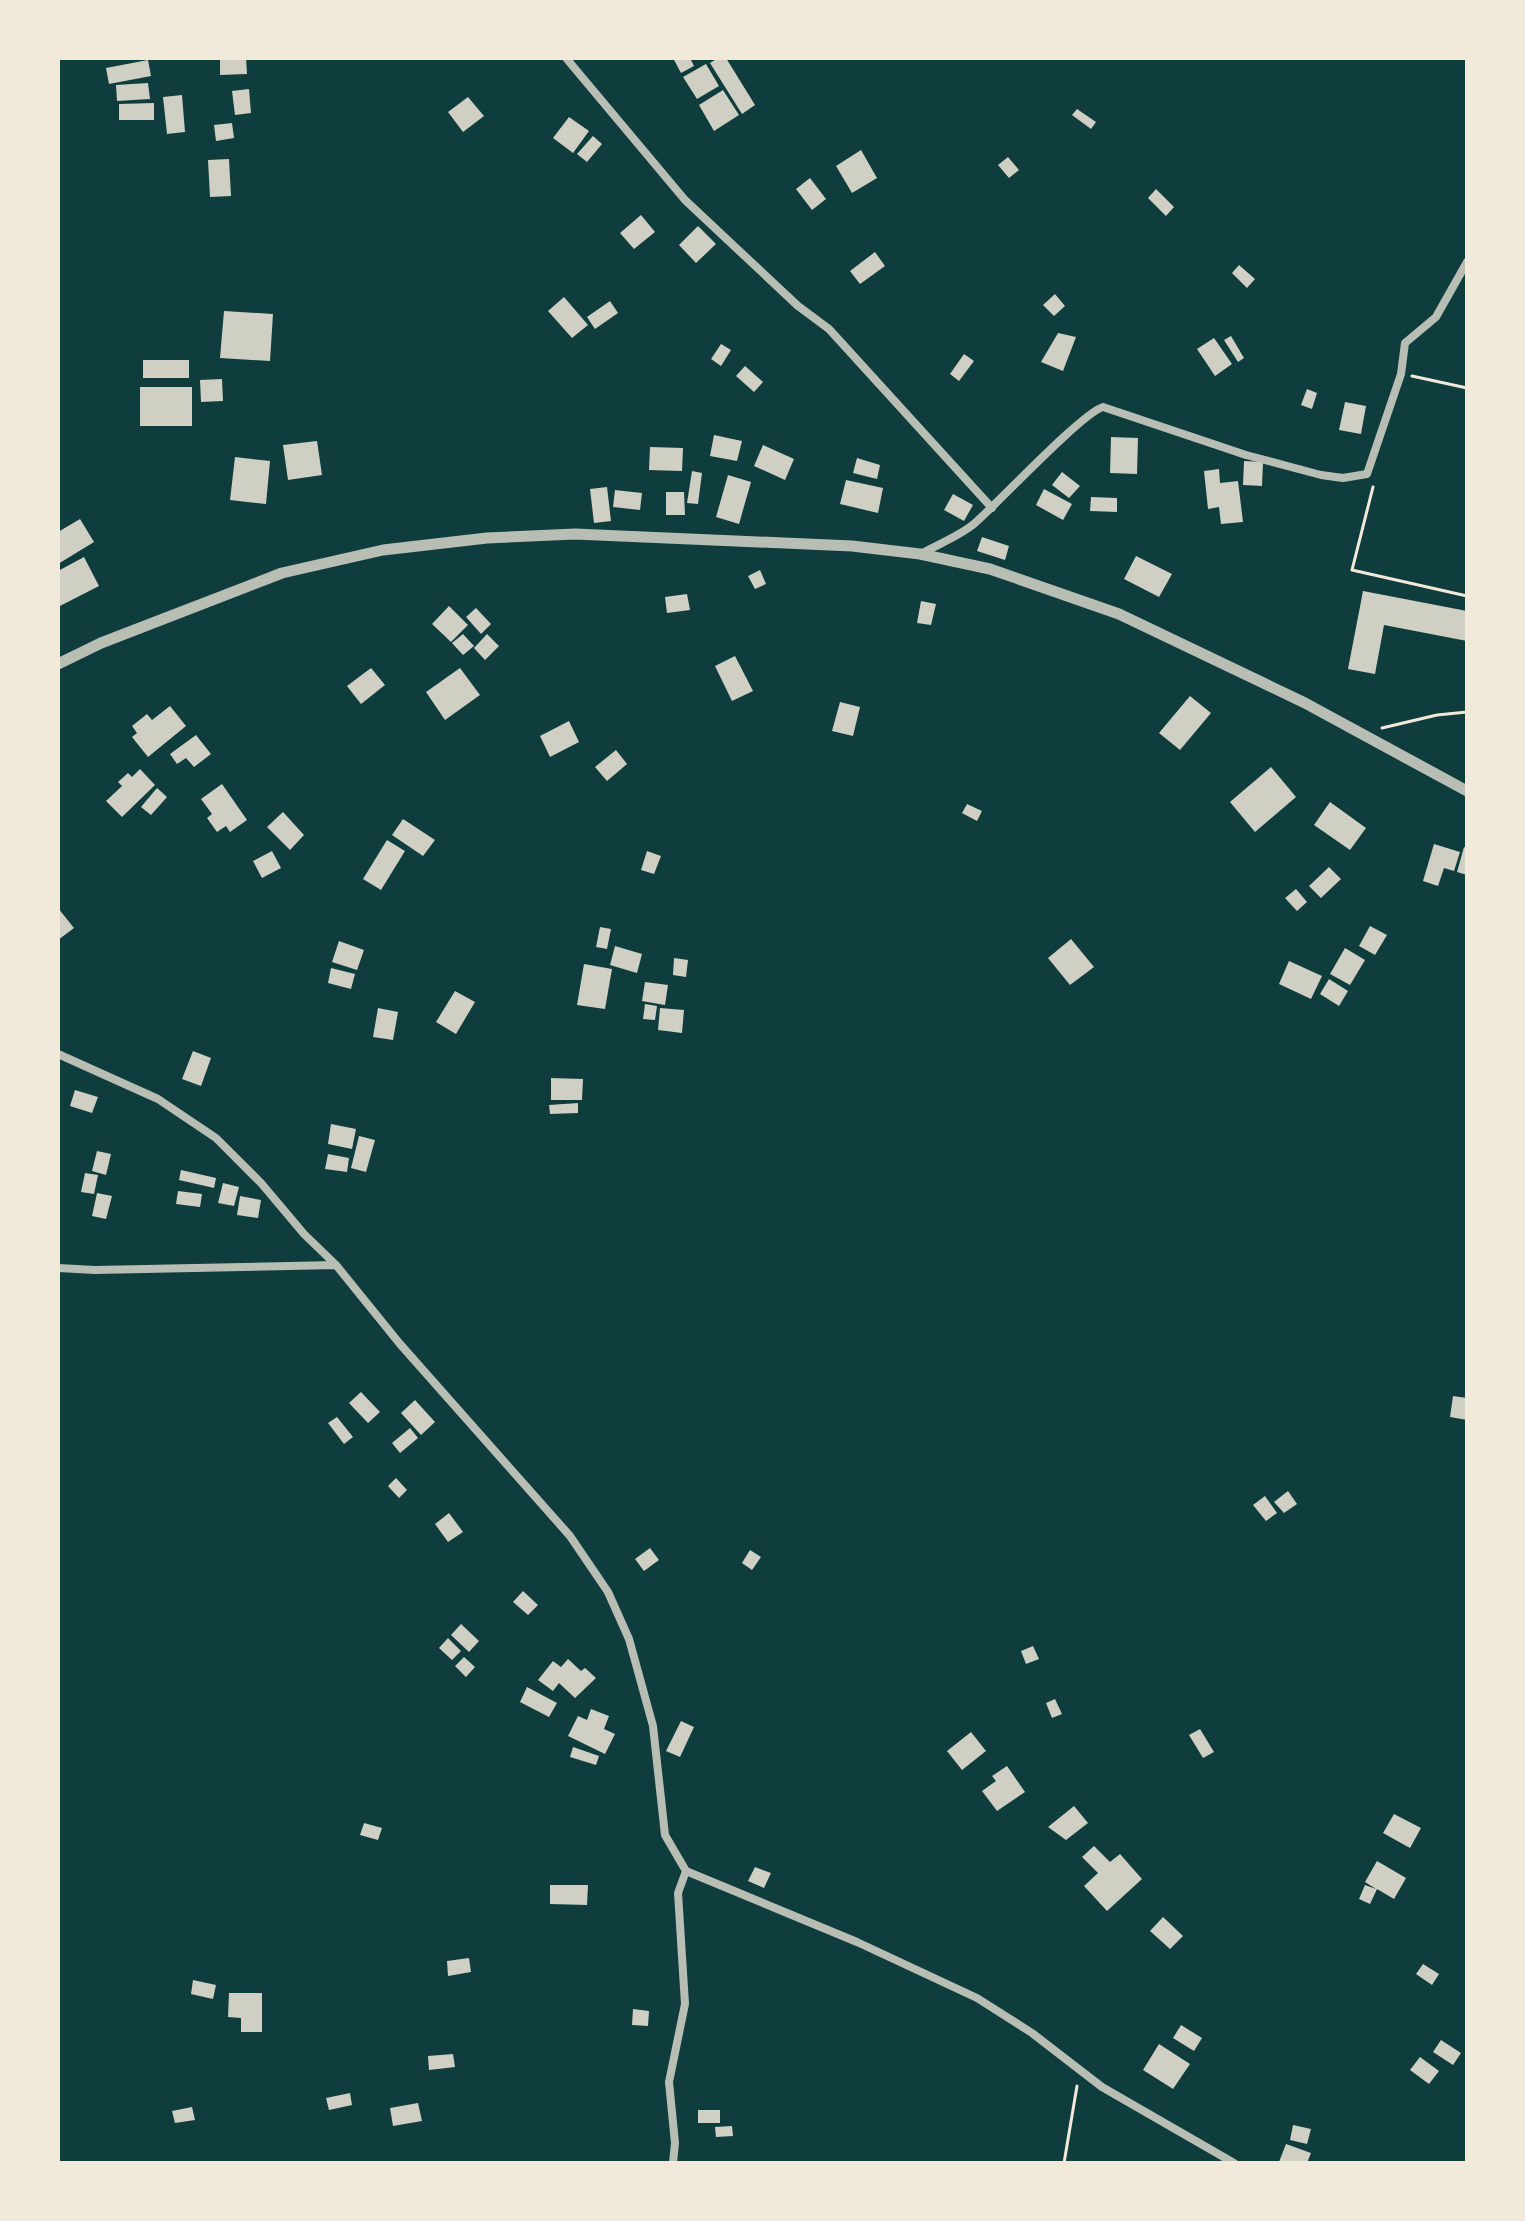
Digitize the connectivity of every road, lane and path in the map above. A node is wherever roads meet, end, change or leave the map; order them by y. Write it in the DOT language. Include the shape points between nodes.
graph roads {
  1 [pos="566,58"];
  2 [pos="1467,262"];
  3 [pos="1401,374"];
  4 [pos="1467,388"];
  5 [pos="1375,479"];
  6 [pos="992,508"];
  7 [pos="920,554"];
  8 [pos="1467,596"];
  9 [pos="58,664"];
  10 [pos="1467,712"];
  11 [pos="1363,733"];
  12 [pos="1467,791"];
  13 [pos="58,1054"];
  14 [pos="336,1265"];
  15 [pos="58,1268"];
  16 [pos="686,1871"];
  17 [pos="1078,2070"];
  18 [pos="673,2163"];
  19 [pos="1064,2163"];
  20 [pos="1234,2163"];
  1 -- 6 [label="street" via="685,200 829,329"];
  2 -- 3 [label="street" via="1436,317 1405,343"];
  3 -- 4 [label="path"];
  3 -- 6 [label="street" via="1367,474 1321,475 1103,407"];
  5 -- 8 [label="path" via="1352,570"];
  6 -- 7 [label="street" via="971,527"];
  7 -- 9 [label="street" via="852,546 575,534 383,550 282,573"];
  7 -- 11 [label="street" via="990,569 1119,614"];
  10 -- 11 [label="path"];
  11 -- 12 [label="street"];
  13 -- 14 [label="street" via="158,1099 216,1138"];
  14 -- 15 [label="street"];
  14 -- 16 [label="street" via="570,1536 608,1592 629,1639 653,1726 665,1835"];
  16 -- 17 [label="street" via="944,1981 1004,2015"];
  16 -- 18 [label="street" via="678,1893 685,2004 669,2082"];
  17 -- 19 [label="path"];
  17 -- 20 [label="street"];
}
